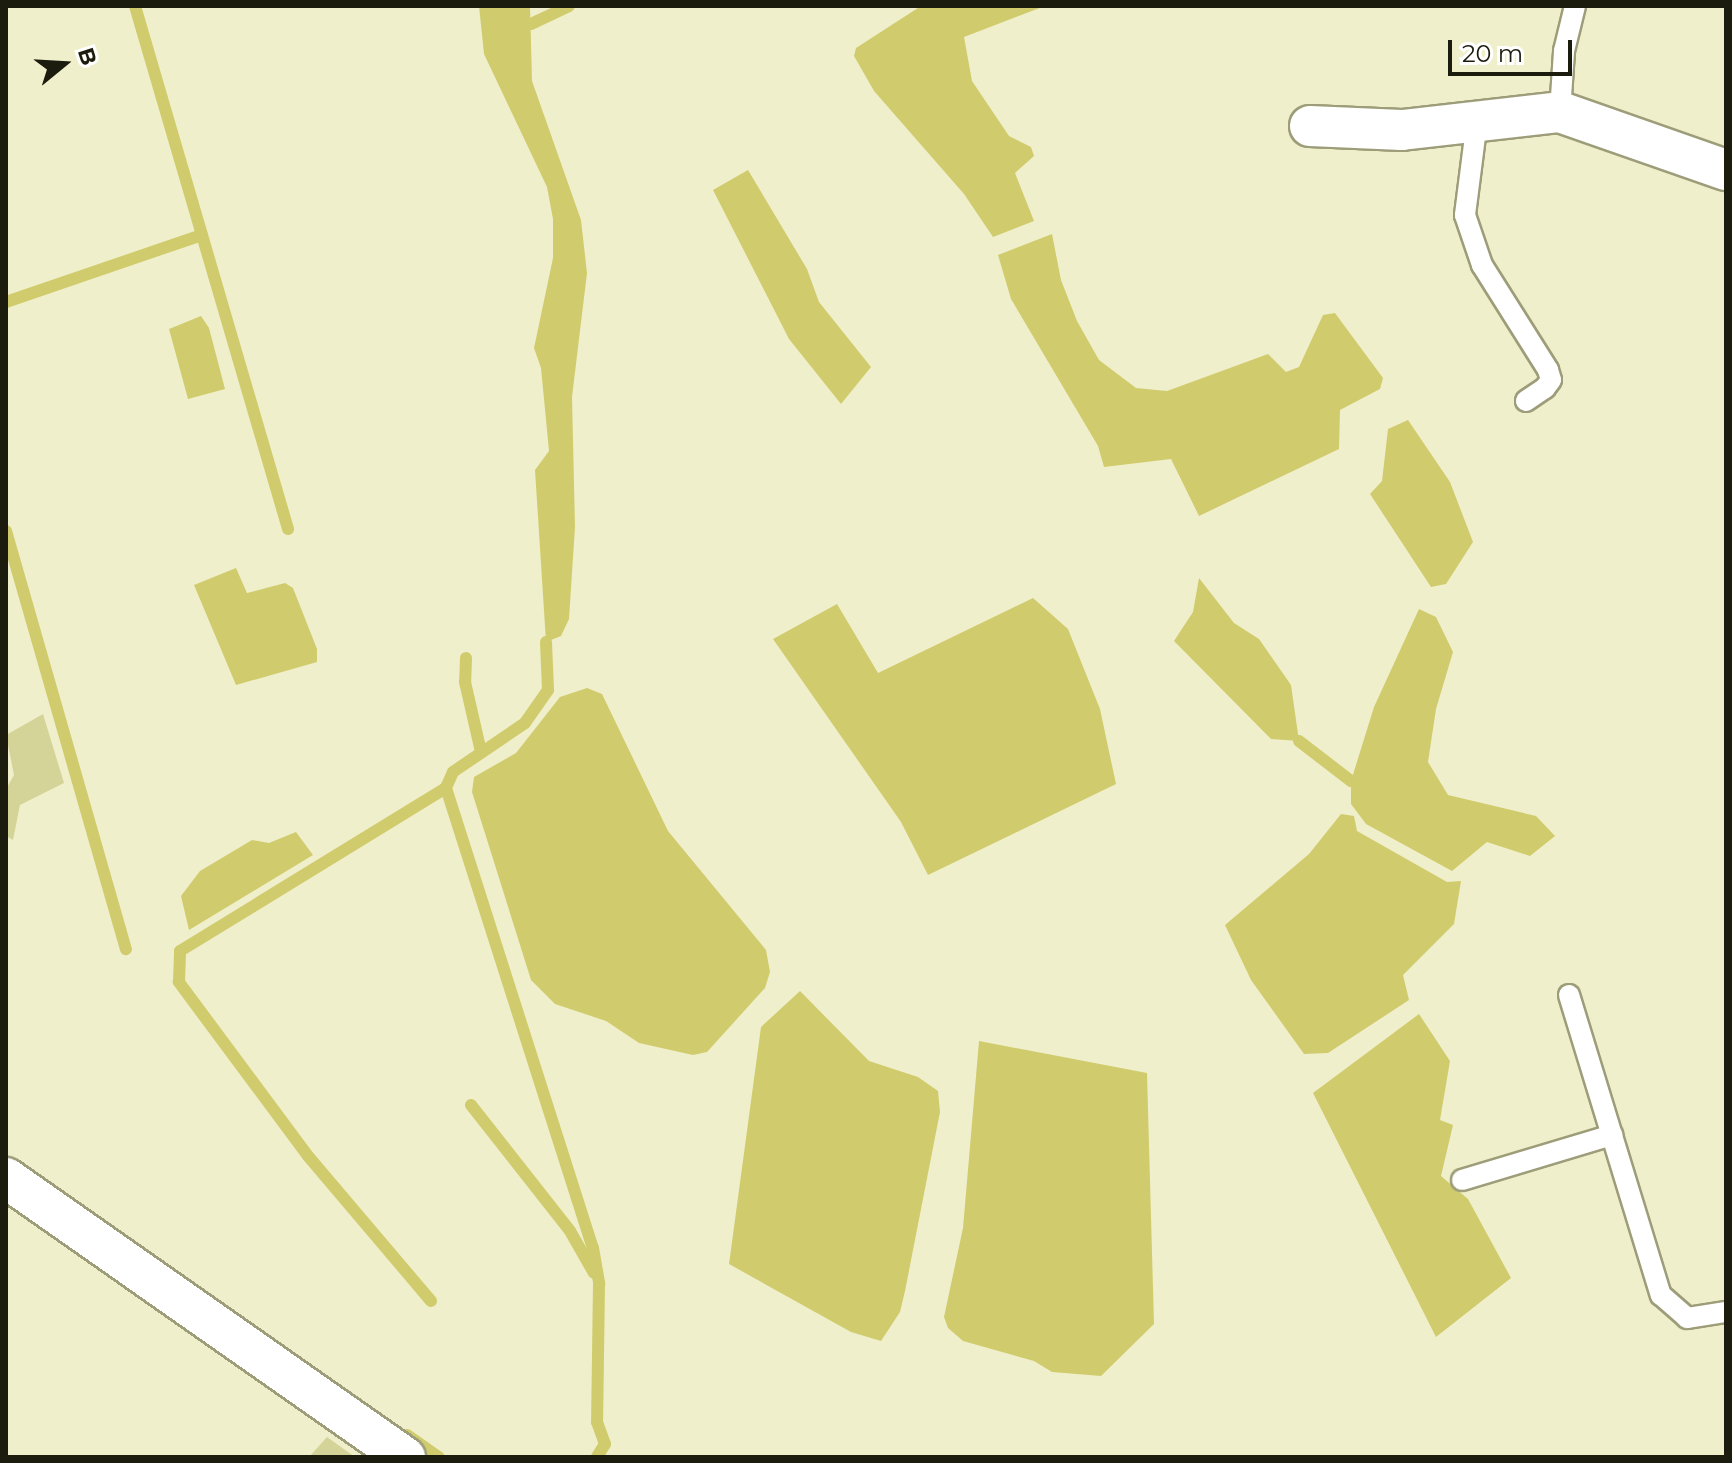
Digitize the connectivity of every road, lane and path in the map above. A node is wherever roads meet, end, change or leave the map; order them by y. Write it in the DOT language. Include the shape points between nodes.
graph roads {
  1 [pos="1575,6"];
  2 [pos="1560,112"];
  3 [pos="1477,121"];
  4 [pos="1310,126"];
  5 [pos="1726,170"];
  6 [pos="1526,401"];
  7 [pos="1569,995"];
  8 [pos="1612,1135"];
  9 [pos="6,1178"];
  10 [pos="1462,1180"];
  11 [pos="1726,1312"];
  12 [pos="405,1457"];
  1 -- 2 [label="lane" via="1566,39"];
  2 -- 3 [label="street"];
  2 -- 5 [label="street"];
  3 -- 4 [label="street" via="1370,132"];
  3 -- 6 [label="lane" via="1465,215 1482,265 1551,380"];
  7 -- 8 [label="lane"];
  8 -- 10 [label="lane"];
  8 -- 11 [label="lane" via="1661,1295 1687,1318"];
  9 -- 12 [label="street"];
}
